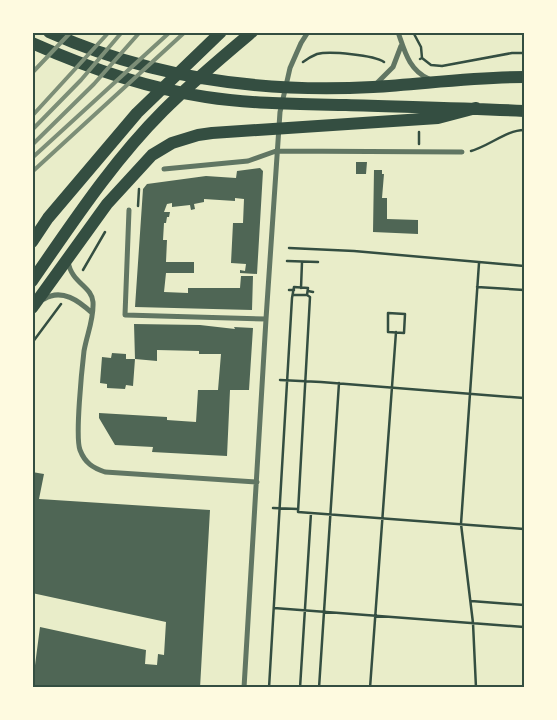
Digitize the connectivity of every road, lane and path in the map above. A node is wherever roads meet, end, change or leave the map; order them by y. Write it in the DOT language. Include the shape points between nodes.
graph roads {
  1 [pos="49,32"];
  2 [pos="221,32"];
  3 [pos="252,32"];
  4 [pos="308,32"];
  5 [pos="398,32"];
  6 [pos="413,32"];
  7 [pos="32,43"];
  8 [pos="401,45"];
  9 [pos="524,53"];
  10 [pos="422,58"];
  11 [pos="417,61"];
  12 [pos="385,63"];
  13 [pos="290,68"];
  14 [pos="524,77"];
  15 [pos="434,82"];
  16 [pos="372,87"];
  17 [pos="476,108"];
  18 [pos="524,111"];
  19 [pos="524,130"];
  20 [pos="419,131"];
  21 [pos="419,140"];
  22 [pos="276,151"];
  23 [pos="462,152"];
  24 [pos="164,169"];
  25 [pos="134,192"];
  26 [pos="129,208"];
  27 [pos="109,226"];
  28 [pos="32,242"];
  29 [pos="289,248"];
  30 [pos="68,260"];
  31 [pos="287,261"];
  32 [pos="302,262"];
  33 [pos="318,262"];
  34 [pos="479,263"];
  35 [pos="524,266"];
  36 [pos="80,275"];
  37 [pos="32,281"];
  38 [pos="477,287"];
  39 [pos="301,288"];
  40 [pos="289,290"];
  41 [pos="294,290"];
  42 [pos="524,290"];
  43 [pos="313,292"];
  44 [pos="307,293"];
  45 [pos="294,295"];
  46 [pos="63,302"];
  47 [pos="35,305"];
  48 [pos="92,313"];
  49 [pos="266,319"];
  50 [pos="396,332"];
  51 [pos="32,343"];
  52 [pos="280,380"];
  53 [pos="287,380"];
  54 [pos="305,382"];
  55 [pos="340,383"];
  56 [pos="391,388"];
  57 [pos="470,394"];
  58 [pos="524,398"];
  59 [pos="257,482"];
  60 [pos="273,508"];
  61 [pos="280,508"];
  62 [pos="298,509"];
  63 [pos="311,513"];
  64 [pos="330,514"];
  65 [pos="382,518"];
  66 [pos="462,524"];
  67 [pos="524,529"];
  68 [pos="470,602"];
  69 [pos="524,605"];
  70 [pos="274,608"];
  71 [pos="305,611"];
  72 [pos="323,612"];
  73 [pos="376,616"];
  74 [pos="473,623"];
  75 [pos="524,627"];
  76 [pos="244,688"];
  77 [pos="268,688"];
  78 [pos="300,688"];
  79 [pos="318,688"];
  80 [pos="370,688"];
  81 [pos="476,688"];
  1 -- 16 [label="main road" via="127,62 180,75 236,84"];
  2 -- 28 [label="main road" via="137,112 48,218"];
  3 -- 37 [label="main road" via="162,112 118,161"];
  4 -- 13 [label="street"];
  5 -- 8 [label="street"];
  6 -- 10 [label="path" via="421,47"];
  7 -- 17 [label="main road" via="100,70 173,91 238,101"];
  8 -- 15 [label="street" via="416,71"];
  8 -- 16 [label="street" via="393,67"];
  9 -- 10 [label="path" via="442,66 431,65"];
  10 -- 11 [label="path"];
  12 -- 13 [label="path" via="373,58 323,53"];
  13 -- 22 [label="street" via="280,112"];
  14 -- 15 [label="main road"];
  15 -- 16 [label="main road"];
  17 -- 18 [label="main road"];
  17 -- 30 [label="main road" via="438,118 198,135 172,143 143,163 108,204"];
  19 -- 23 [label="path" via="515,130 481,148"];
  20 -- 21 [label="path"];
  22 -- 23 [label="street"];
  22 -- 24 [label="street" via="248,161"];
  22 -- 49 [label="street"];
  25 -- 26 [label="path" via="139,185 138,207"];
  26 -- 49 [label="street" via="125,315"];
  27 -- 36 [label="path"];
  29 -- 34 [label="path"];
  30 -- 47 [label="main road"];
  30 -- 48 [label="street" via="76,281 92,296"];
  31 -- 32 [label="path"];
  32 -- 33 [label="path"];
  32 -- 39 [label="path"];
  34 -- 35 [label="path"];
  34 -- 38 [label="path"];
  38 -- 42 [label="path"];
  38 -- 57 [label="path"];
  39 -- 41 [label="path"];
  39 -- 44 [label="path" via="308,288"];
  40 -- 41 [label="path"];
  41 -- 45 [label="path"];
  43 -- 44 [label="path"];
  44 -- 45 [label="path"];
  44 -- 54 [label="path" via="310,297"];
  45 -- 53 [label="path"];
  46 -- 51 [label="path"];
  47 -- 48 [label="street" via="48,296 66,296 79,301"];
  48 -- 59 [label="street" via="84,350 78,431 79,449 93,468 105,472"];
  49 -- 59 [label="street"];
  50 -- 50 [label="path" via="404,333 405,314 388,314 388,332"];
  50 -- 56 [label="path"];
  52 -- 53 [label="path"];
  53 -- 54 [label="path"];
  53 -- 61 [label="path"];
  54 -- 55 [label="path"];
  54 -- 62 [label="path"];
  55 -- 56 [label="path"];
  55 -- 64 [label="path"];
  56 -- 57 [label="path"];
  56 -- 65 [label="path"];
  57 -- 58 [label="path"];
  57 -- 66 [label="path"];
  59 -- 76 [label="street"];
  60 -- 61 [label="path"];
  61 -- 62 [label="path"];
  61 -- 70 [label="path"];
  62 -- 63 [label="path" via="298,512"];
  63 -- 64 [label="path"];
  63 -- 71 [label="path"];
  64 -- 65 [label="path"];
  64 -- 72 [label="path"];
  65 -- 66 [label="path"];
  65 -- 73 [label="path"];
  66 -- 67 [label="path"];
  66 -- 68 [label="path"];
  68 -- 69 [label="path"];
  68 -- 74 [label="path"];
  70 -- 71 [label="path"];
  70 -- 77 [label="path"];
  71 -- 72 [label="path"];
  71 -- 78 [label="path"];
  72 -- 73 [label="path"];
  72 -- 79 [label="path"];
  73 -- 74 [label="path"];
  73 -- 80 [label="path"];
  74 -- 75 [label="path"];
  74 -- 81 [label="path"];
}
